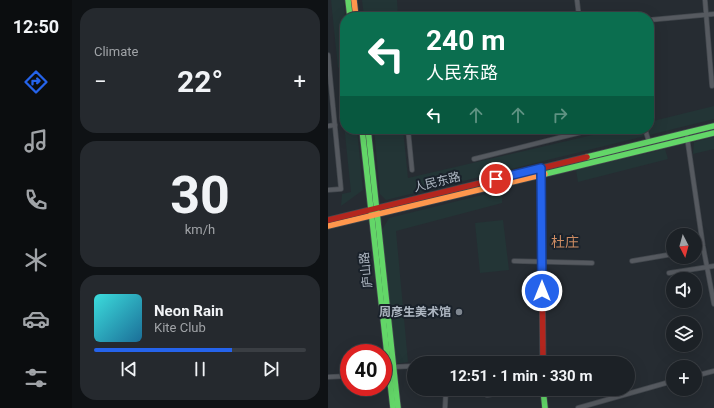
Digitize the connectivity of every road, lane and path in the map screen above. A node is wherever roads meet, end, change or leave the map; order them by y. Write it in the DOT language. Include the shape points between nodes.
graph roads {
  1 [pos="348,0"];
  2 [pos="354,0"];
  3 [pos="577,0"];
  4 [pos="705,0"];
  5 [pos="349,12"];
  6 [pos="355,12"];
  7 [pos="578,12"];
  8 [pos="714,14"];
  9 [pos="706,15"];
  10 [pos="654,20"];
  11 [pos="328,55"];
  12 [pos="712,86"];
  13 [pos="335,125"];
  14 [pos="328,126"];
  15 [pos="714,126"];
  16 [pos="687,133"];
  17 [pos="714,133"];
  18 [pos="363,134"];
  19 [pos="368,134"];
  20 [pos="408,134"];
  21 [pos="572,134"];
  22 [pos="647,134"];
  23 [pos="688,140"];
  24 [pos="649,142"];
  25 [pos="474,159"];
  26 [pos="541,168"];
  27 [pos="412,170"];
  28 [pos="542,175"];
  29 [pos="328,190"];
  30 [pos="374,208"];
  31 [pos="374,215"];
  32 [pos="328,220"];
  33 [pos="328,226"];
  34 [pos="703,248"];
  35 [pos="666,255"];
  36 [pos="514,261"];
  37 [pos="632,261"];
  38 [pos="542,263"];
  39 [pos="592,263"];
  40 [pos="714,266"];
  41 [pos="707,267"];
  42 [pos="675,272"];
  43 [pos="714,304"];
  44 [pos="387,344"];
  45 [pos="543,356"];
  46 [pos="407,368"];
  47 [pos="392,372"];
  48 [pos="714,372"];
  49 [pos="702,375"];
  50 [pos="340,376"];
  51 [pos="328,377"];
  52 [pos="392,381"];
  53 [pos="666,383"];
  54 [pos="391,396"];
  55 [pos="446,396"];
  56 [pos="544,396"];
  57 [pos="392,408"];
  58 [pos="398,408"];
  59 [pos="445,408"];
  60 [pos="545,408"];
  61 [pos="578,408"];
  1 -- 5 [label="main road"];
  2 -- 6 [label="main road"];
  3 -- 7 [label="street"];
  4 -- 9 [label="street"];
  8 -- 9 [label="street"];
  9 -- 10 [label="street"];
  9 -- 12 [label="street"];
  11 -- 13 [label="street"];
  13 -- 14 [label="street"];
  13 -- 29 [label="street" via="341,189"];
  15 -- 16 [label="main road, 人民东路"];
  16 -- 23 [label="street"];
  16 -- 24 [label="main road, 人民东路"];
  17 -- 23 [label="main road, 人民东路"];
  18 -- 30 [label="main road, 庐山路"];
  19 -- 30 [label="main road, 庐山路"];
  20 -- 27 [label="street"];
  21 -- 25 [label="street"];
  22 -- 24 [label="street"];
  23 -- 28 [label="main road, 人民东路"];
  23 -- 34 [label="street"];
  24 -- 26 [label="main road, 人民东路"];
  26 -- 28 [label="main road"];
  26 -- 30 [label="main road, 人民东路"];
  28 -- 31 [label="main road, 人民东路"];
  28 -- 38 [label="main road"];
  30 -- 31 [label="main road, 庐山路"];
  30 -- 32 [label="main road, 人民东路"];
  31 -- 33 [label="main road, 人民东路"];
  31 -- 44 [label="main road, 庐山路"];
  34 -- 41 [label="street"];
  35 -- 37 [label="street"];
  36 -- 38 [label="street"];
  38 -- 39 [label="street"];
  38 -- 45 [label="main road"];
  40 -- 41 [label="street"];
  41 -- 42 [label="street"];
  41 -- 43 [label="street"];
  46 -- 47 [label="street"];
  48 -- 49 [label="street"];
  50 -- 51 [label="street"];
  52 -- 58 [label="main road, 庐山路"];
  53 -- 61 [label="street"];
  54 -- 57 [label="main road, 庐山路"];
  55 -- 59 [label="street"];
  56 -- 60 [label="main road"];
}
